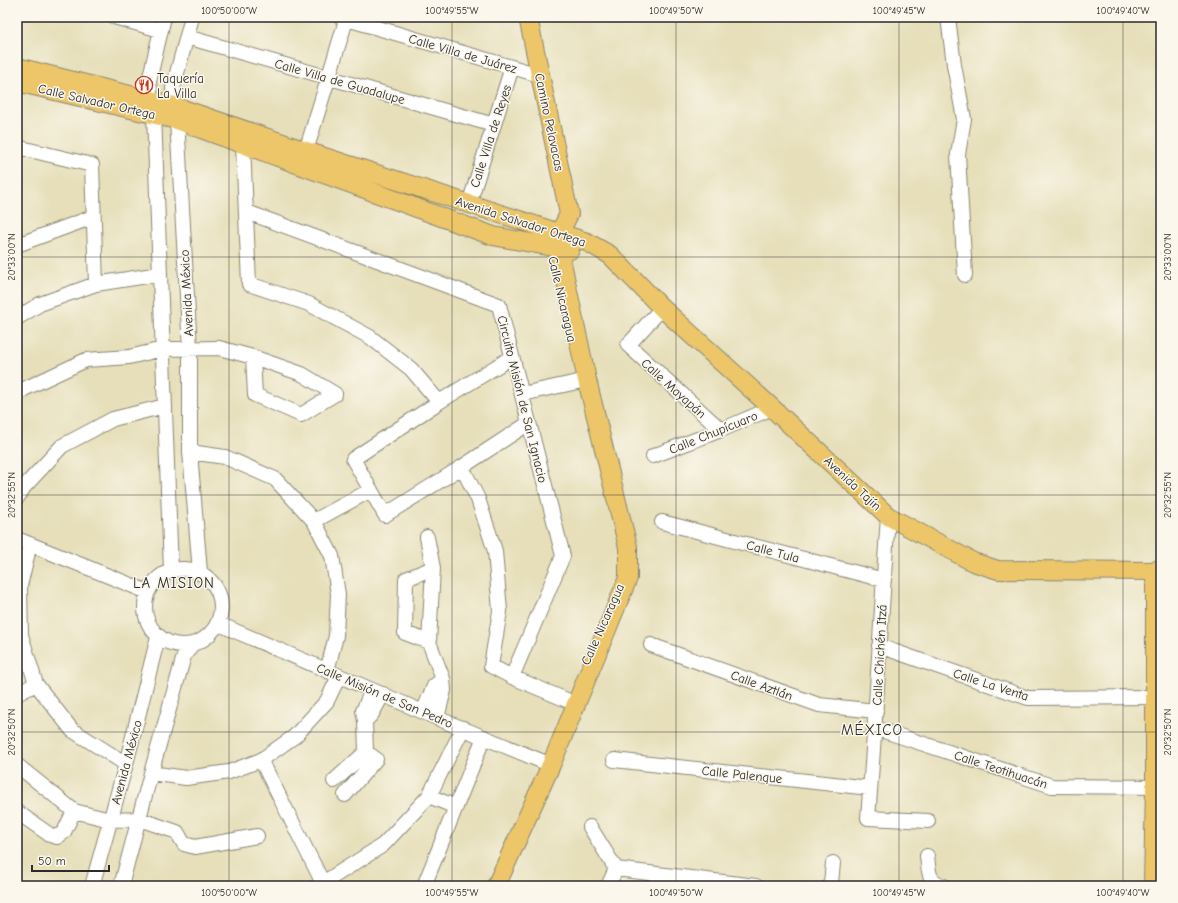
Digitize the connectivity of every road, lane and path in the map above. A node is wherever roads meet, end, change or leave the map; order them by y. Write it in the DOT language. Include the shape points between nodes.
graph roads {
  1 [pos="114,17"];
  2 [pos="192,17"];
  3 [pos="528,17"];
  4 [pos="948,17"];
  5 [pos="345,18"];
  6 [pos="162,24"];
  7 [pos="187,37"];
  8 [pos="17,67"];
  9 [pos="512,67"];
  10 [pos="540,75"];
  11 [pos="328,78"];
  12 [pos="17,82"];
  13 [pos="152,107"];
  14 [pos="176,113"];
  15 [pos="494,125"];
  16 [pos="243,145"];
  17 [pos="17,147"];
  18 [pos="306,152"];
  19 [pos="469,204"];
  20 [pos="247,212"];
  21 [pos="93,218"];
  22 [pos="558,238"];
  23 [pos="17,245"];
  24 [pos="610,255"];
  25 [pos="160,274"];
  26 [pos="965,275"];
  27 [pos="96,284"];
  28 [pos="662,308"];
  29 [pos="17,318"];
  30 [pos="163,349"];
  31 [pos="190,349"];
  32 [pos="253,357"];
  33 [pos="512,357"];
  34 [pos="584,380"];
  35 [pos="522,394"];
  36 [pos="17,396"];
  37 [pos="439,402"];
  38 [pos="165,406"];
  39 [pos="772,408"];
  40 [pos="529,423"];
  41 [pos="721,430"];
  42 [pos="190,452"];
  43 [pos="653,456"];
  44 [pos="462,467"];
  45 [pos="371,490"];
  46 [pos="17,498"];
  47 [pos="888,516"];
  48 [pos="314,521"];
  49 [pos="662,522"];
  50 [pos="427,537"];
  51 [pos="17,539"];
  52 [pos="30,544"];
  53 [pos="433,568"];
  54 [pos="1158,570"];
  55 [pos="170,571"];
  56 [pos="200,572"];
  57 [pos="884,580"];
  58 [pos="148,592"];
  59 [pos="219,624"];
  60 [pos="158,636"];
  61 [pos="429,642"];
  62 [pos="651,645"];
  63 [pos="191,646"];
  64 [pos="879,646"];
  65 [pos="1158,655"];
  66 [pos="333,673"];
  67 [pos="512,677"];
  68 [pos="443,679"];
  69 [pos="36,684"];
  70 [pos="378,692"];
  71 [pos="17,694"];
  72 [pos="1155,696"];
  73 [pos="572,702"];
  74 [pos="876,710"];
  75 [pos="423,712"];
  76 [pos="437,718"];
  77 [pos="462,728"];
  78 [pos="875,728"];
  79 [pos="484,737"];
  80 [pos="366,752"];
  81 [pos="261,760"];
  82 [pos="614,760"];
  83 [pos="547,763"];
  84 [pos="126,764"];
  85 [pos="17,767"];
  86 [pos="151,773"];
  87 [pos="1158,787"];
  88 [pos="870,788"];
  89 [pos="429,796"];
  90 [pos="456,807"];
  91 [pos="74,811"];
  92 [pos="17,812"];
  93 [pos="139,819"];
  94 [pos="110,820"];
  95 [pos="928,821"];
  96 [pos="590,827"];
  97 [pos="257,836"];
  98 [pos="927,856"];
  99 [pos="833,863"];
  100 [pos="616,869"];
  101 [pos="671,881"];
  102 [pos="320,885"];
  103 [pos="92,886"];
  104 [pos="121,886"];
  105 [pos="424,886"];
  106 [pos="489,886"];
  107 [pos="496,886"];
  108 [pos="608,886"];
  109 [pos="756,886"];
  110 [pos="829,886"];
  111 [pos="944,886"];
  112 [pos="1153,886"];
  1 -- 6 [label="street"];
  2 -- 7 [label="street, Avenida México"];
  3 -- 10 [label="main road, Camino Pelavacas"];
  4 -- 26 [label="street" via="964,119 958,154"];
  5 -- 9 [label="street, Calle Villa de Juárez"];
  5 -- 11 [label="street"];
  6 -- 13 [label="street, Avenida México" via="149,81"];
  7 -- 11 [label="street, Calle Villa de Guadalupe"];
  7 -- 14 [label="street, Avenida México" via="173,88"];
  8 -- 13 [label="main road, Avenida Salvador Ortega"];
  9 -- 10 [label="street, Calle Villa de Juárez"];
  9 -- 15 [label="street, Calle Villa de Reyes"];
  10 -- 22 [label="main road, Camino Pelavacas" via="569,214"];
  11 -- 15 [label="street, Calle Villa de Guadalupe"];
  11 -- 18 [label="street"];
  12 -- 13 [label="main road, Calle Salvador Ortega"];
  13 -- 14 [label="main road, Avenida Salvador Ortega"];
  13 -- 25 [label="street, Avenida México"];
  14 -- 16 [label="main road, Avenida Salvador Ortega"];
  14 -- 18 [label="main road, Avenida Salvador Ortega"];
  14 -- 31 [label="street, Avenida México"];
  15 -- 19 [label="street, Calle Villa de Reyes"];
  16 -- 20 [label="street"];
  16 -- 22 [label="main road, Avenida Salvador Ortega" via="493,236"];
  17 -- 21 [label="street" via="92,165"];
  18 -- 19 [label="main road, Avenida Salvador Ortega"];
  19 -- 22 [label="main road, Avenida Salvador Ortega"];
  20 -- 33 [label="street, Circuito Misión de San Ignacio" via="499,305"];
  20 -- 37 [label="street" via="249,284 309,304 370,337 411,369"];
  21 -- 23 [label="street"];
  21 -- 27 [label="street"];
  22 -- 24 [label="main road, Avenida Salvador Ortega" via="587,242"];
  22 -- 34 [label="main road, Calle Nicaragua"];
  24 -- 28 [label="main road, Avenida Tajín"];
  25 -- 27 [label="street"];
  25 -- 30 [label="street, Avenida México"];
  27 -- 29 [label="street" via="40,304"];
  28 -- 39 [label="main road, Avenida Tajín"];
  28 -- 41 [label="street, Calle Mayapán" via="628,346"];
  30 -- 31 [label="street"];
  30 -- 36 [label="street" via="129,357 86,360 24,389"];
  30 -- 38 [label="street, Avenida México"];
  31 -- 32 [label="street" via="219,348"];
  31 -- 42 [label="street, Avenida México"];
  32 -- 32 [label="street" via="302,374 335,394 301,415 255,395"];
  33 -- 35 [label="street, Circuito Misión de San Ignacio"];
  33 -- 37 [label="street"];
  34 -- 35 [label="street"];
  34 -- 73 [label="main road, Calle Nicaragua" via="628,548 628,578"];
  35 -- 40 [label="street, Circuito Misión de San Ignacio"];
  37 -- 45 [label="street" via="353,459"];
  38 -- 46 [label="street" via="113,419 62,446"];
  38 -- 55 [label="street, Avenida México"];
  39 -- 41 [label="street, Calle Chupícuaro"];
  39 -- 47 [label="main road, Avenida Tajín"];
  40 -- 44 [label="street"];
  40 -- 67 [label="street, Circuito Misión de San Ignacio" via="563,556"];
  41 -- 43 [label="street, Calle Chupícuaro"];
  42 -- 48 [label="street" via="225,457 275,479"];
  42 -- 56 [label="street, Avenida México"];
  44 -- 45 [label="street" via="385,514"];
  44 -- 67 [label="street" via="478,499 495,551 500,611 491,666"];
  45 -- 48 [label="street"];
  47 -- 54 [label="main road, Avenida Tajín" via="973,562 998,570"];
  47 -- 57 [label="street, Calle Chichén Itzá"];
  48 -- 66 [label="street" via="332,556 338,594"];
  49 -- 57 [label="street, Calle Tula"];
  50 -- 53 [label="street"];
  51 -- 52 [label="street"];
  52 -- 58 [label="street"];
  52 -- 69 [label="street" via="20,586 21,635"];
  53 -- 61 [label="street"];
  53 -- 61 [label="street" via="406,579 405,634"];
  54 -- 65 [label="main road"];
  55 -- 56 [label="street" via="185,568"];
  55 -- 58 [label="street" via="158,578"];
  56 -- 59 [label="street" via="217,588 223,610"];
  57 -- 64 [label="street, Calle Chichén Itzá"];
  58 -- 60 [label="street" via="145,600 148,624"];
  59 -- 63 [label="street" via="209,637"];
  59 -- 66 [label="street, Calle Misión de San Pedro"];
  60 -- 63 [label="street" via="174,645"];
  60 -- 84 [label="street, Avenida México"];
  61 -- 68 [label="street"];
  62 -- 74 [label="street, Calle Aztlán" via="819,705"];
  63 -- 86 [label="street, Avenida México" via="184,656"];
  64 -- 72 [label="street, Calle La Venta" via="1028,698"];
  64 -- 74 [label="street, Calle Chichén Itzá"];
  65 -- 72 [label="main road"];
  66 -- 70 [label="street, Calle Misión de San Pedro"];
  66 -- 81 [label="street" via="327,701 295,736"];
  67 -- 73 [label="street"];
  68 -- 75 [label="street" via="434,686"];
  68 -- 76 [label="street" via="444,690"];
  69 -- 71 [label="street"];
  69 -- 84 [label="street" via="72,730"];
  70 -- 75 [label="street, Calle Misión de San Pedro"];
  70 -- 80 [label="street" via="363,711"];
  72 -- 87 [label="main road"];
  73 -- 83 [label="main road, Calle Nicaragua"];
  74 -- 78 [label="street, Calle Chichén Itzá"];
  75 -- 76 [label="street, Calle Misión de San Pedro"];
  76 -- 77 [label="street, Calle Misión de San Pedro"];
  77 -- 79 [label="street, Calle Misión de San Pedro"];
  77 -- 89 [label="street"];
  78 -- 87 [label="street, Calle Teotihuacán" via="1052,786"];
  78 -- 88 [label="street, Calle Chichén Itzá"];
  79 -- 83 [label="street, Calle Misión de San Pedro"];
  79 -- 90 [label="street"];
  80 -- 80 [label="street" via="376,759 347,793 335,780"];
  81 -- 86 [label="street" via="229,772 186,778"];
  81 -- 102 [label="street"];
  82 -- 88 [label="street, Calle Palenque"];
  83 -- 106 [label="main road, Calle Nicaragua"];
  83 -- 107 [label="main road, Calle Nicaragua"];
  84 -- 94 [label="street, Avenida México"];
  85 -- 91 [label="street"];
  86 -- 93 [label="street, Avenida México"];
  87 -- 112 [label="main road"];
  88 -- 95 [label="street, Calle Chichén Itzá" via="868,818"];
  89 -- 90 [label="street"];
  89 -- 102 [label="street" via="383,845"];
  90 -- 105 [label="street"];
  91 -- 92 [label="street" via="64,832 57,837 50,836"];
  91 -- 94 [label="street"];
  93 -- 94 [label="street"];
  93 -- 97 [label="street" via="177,832 184,844 195,847"];
  93 -- 104 [label="street, Avenida México"];
  94 -- 103 [label="street, Avenida México"];
  96 -- 100 [label="street"];
  98 -- 111 [label="street" via="930,877 937,884"];
  99 -- 110 [label="street"];
  100 -- 101 [label="street"];
  100 -- 108 [label="street"];
  101 -- 109 [label="street"];
}
